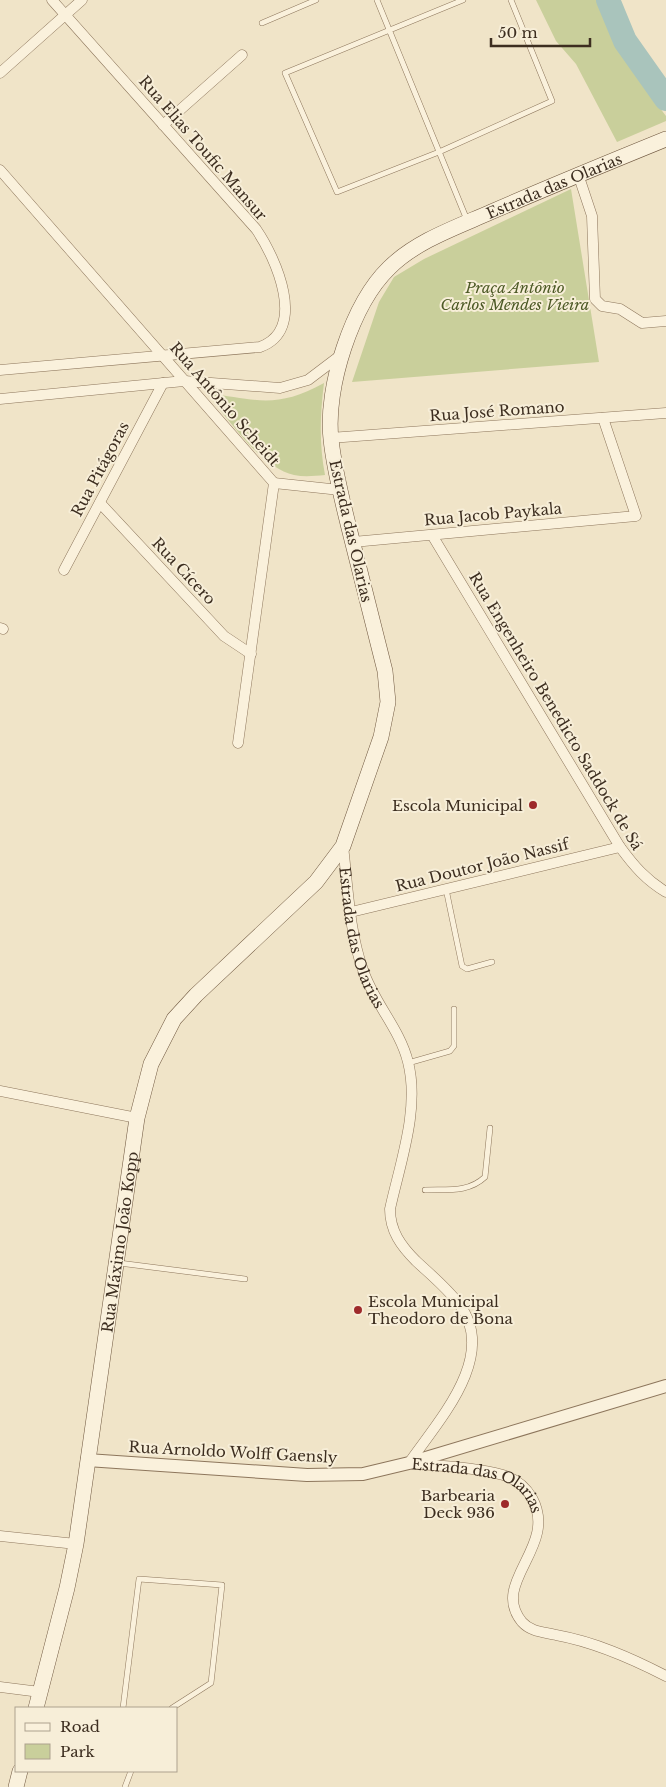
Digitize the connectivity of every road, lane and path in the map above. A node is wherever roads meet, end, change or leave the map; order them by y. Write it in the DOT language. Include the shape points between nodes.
graph roads {
  1 [pos="52,0"];
  2 [pos="82,0"];
  3 [pos="316,0"];
  4 [pos="378,0"];
  5 [pos="463,0"];
  6 [pos="511,0"];
  7 [pos="65,15"];
  8 [pos="262,23"];
  9 [pos="390,31"];
  10 [pos="242,54"];
  11 [pos="0,72"];
  12 [pos="163,125"];
  13 [pos="665,142"];
  14 [pos="439,152"];
  15 [pos="0,170"];
  16 [pos="578,174"];
  17 [pos="468,222"];
  18 [pos="666,321"];
  19 [pos="342,354"];
  20 [pos="164,356"];
  21 [pos="0,370"];
  22 [pos="184,380"];
  23 [pos="163,383"];
  24 [pos="0,399"];
  25 [pos="666,414"];
  26 [pos="603,418"];
  27 [pos="330,438"];
  28 [pos="274,483"];
  29 [pos="340,490"];
  30 [pos="100,503"];
  31 [pos="432,535"];
  32 [pos="353,542"];
  33 [pos="64,570"];
  34 [pos="251,654"];
  35 [pos="238,743"];
  36 [pos="343,846"];
  37 [pos="620,847"];
  38 [pos="446,889"];
  39 [pos="666,892"];
  40 [pos="351,912"];
  41 [pos="492,962"];
  42 [pos="454,1009"];
  43 [pos="408,1062"];
  44 [pos="0,1091"];
  45 [pos="137,1118"];
  46 [pos="490,1128"];
  47 [pos="425,1190"];
  48 [pos="116,1262"];
  49 [pos="245,1279"];
  50 [pos="666,1386"];
  51 [pos="87,1460"];
  52 [pos="409,1463"];
  53 [pos="0,1536"];
  54 [pos="76,1544"];
  55 [pos="666,1676"];
  56 [pos="0,1687"];
  57 [pos="40,1692"];
  58 [pos="36,1707"];
  59 [pos="123,1707"];
  60 [pos="174,1707"];
  61 [pos="20,1772"];
  62 [pos="131,1772"];
  63 [pos="16,1787"];
  64 [pos="125,1787"];
  1 -- 7 [label="street, Rua Elias Toufic Mansur"];
  2 -- 7 [label="street"];
  3 -- 8 [label="lane"];
  4 -- 9 [label="lane"];
  5 -- 9 [label="lane"];
  6 -- 14 [label="lane" via="552,101"];
  7 -- 11 [label="street"];
  7 -- 12 [label="street, Rua Elias Toufic Mansur"];
  9 -- 14 [label="lane"];
  9 -- 14 [label="lane" via="285,73 338,192"];
  10 -- 12 [label="street"];
  12 -- 20 [label="street, Rua Elias Toufic Mansur" via="256,229 266,244 278,275 285,306 282,329 271,344 260,348"];
  13 -- 16 [label="main road, Estrada das Olarias"];
  14 -- 17 [label="lane"];
  15 -- 20 [label="street, Rua Antônio Scheidt"];
  16 -- 17 [label="main road, Estrada das Olarias"];
  16 -- 18 [label="street" via="592,216 595,300 602,306 620,308 642,323"];
  17 -- 19 [label="main road, Estrada das Olarias" via="413,250 384,272 370,293"];
  19 -- 22 [label="street" via="308,380 280,388"];
  19 -- 27 [label="main road, Estrada das Olarias" via="331,405"];
  20 -- 21 [label="street"];
  20 -- 22 [label="street, Rua Antônio Scheidt"];
  22 -- 23 [label="street"];
  22 -- 28 [label="street, Rua Antônio Scheidt"];
  23 -- 24 [label="street"];
  23 -- 30 [label="street, Rua Pitágoras"];
  25 -- 26 [label="street, Rua José Romano"];
  26 -- 27 [label="street, Rua José Romano"];
  26 -- 31 [label="street, Rua Jacob Paykala" via="636,516"];
  27 -- 29 [label="main road, Estrada das Olarias"];
  28 -- 29 [label="street"];
  28 -- 34 [label="street, Rua Antônio Scheidt"];
  29 -- 32 [label="main road, Estrada das Olarias"];
  30 -- 33 [label="street, Rua Pitágoras"];
  30 -- 34 [label="street, Rua Cícero" via="224,636"];
  31 -- 32 [label="street, Rua Jacob Paykala"];
  31 -- 37 [label="street, Rua Engenheiro Benedicto Saddock de Sá"];
  32 -- 36 [label="main road, Estrada das Olarias" via="385,671 388,702 381,737"];
  34 -- 35 [label="street, Rua Antônio Scheidt"];
  36 -- 40 [label="street, Estrada das Olarias"];
  36 -- 45 [label="main road, Rua Máximo João Kopp" via="316,882 174,1019 151,1064"];
  37 -- 38 [label="street, Rua Doutor João Nassif"];
  37 -- 39 [label="street, Rua Engenheiro Benedicto Saddock de Sá" via="649,882"];
  38 -- 40 [label="street, Rua Doutor João Nassif"];
  38 -- 41 [label="lane" via="462,966 467,968"];
  40 -- 43 [label="street, Estrada das Olarias" via="363,972 401,1042"];
  42 -- 43 [label="lane" via="454,1046 450,1051"];
  43 -- 52 [label="street, Estrada das Olarias" via="410,1109 390,1221 409,1254 460,1305 472,1335 470,1364 464,1381"];
  44 -- 45 [label="street"];
  45 -- 48 [label="main road, Rua Máximo João Kopp"];
  46 -- 47 [label="lane" via="485,1177 479,1183 466,1189"];
  48 -- 49 [label="lane"];
  48 -- 51 [label="main road, Rua Máximo João Kopp"];
  50 -- 52 [label="street, Rua Arnoldo Wolff Gaensly"];
  51 -- 52 [label="street, Rua Arnoldo Wolff Gaensly" via="336,1476 363,1474"];
  51 -- 54 [label="main road, Rua Máximo João Kopp"];
  52 -- 55 [label="street, Estrada das Olarias" via="503,1475 518,1481 538,1509 540,1525 516,1582 514,1603 521,1620 528,1628 588,1642"];
  53 -- 54 [label="street"];
  54 -- 57 [label="main road, Rua Máximo João Kopp"];
  56 -- 57 [label="street"];
  57 -- 58 [label="main road, Rua Máximo João Kopp"];
  59 -- 60 [label="lane" via="139,1579 222,1585 211,1683"];
  61 -- 63 [label="main road"];
  62 -- 64 [label="lane"];
}
